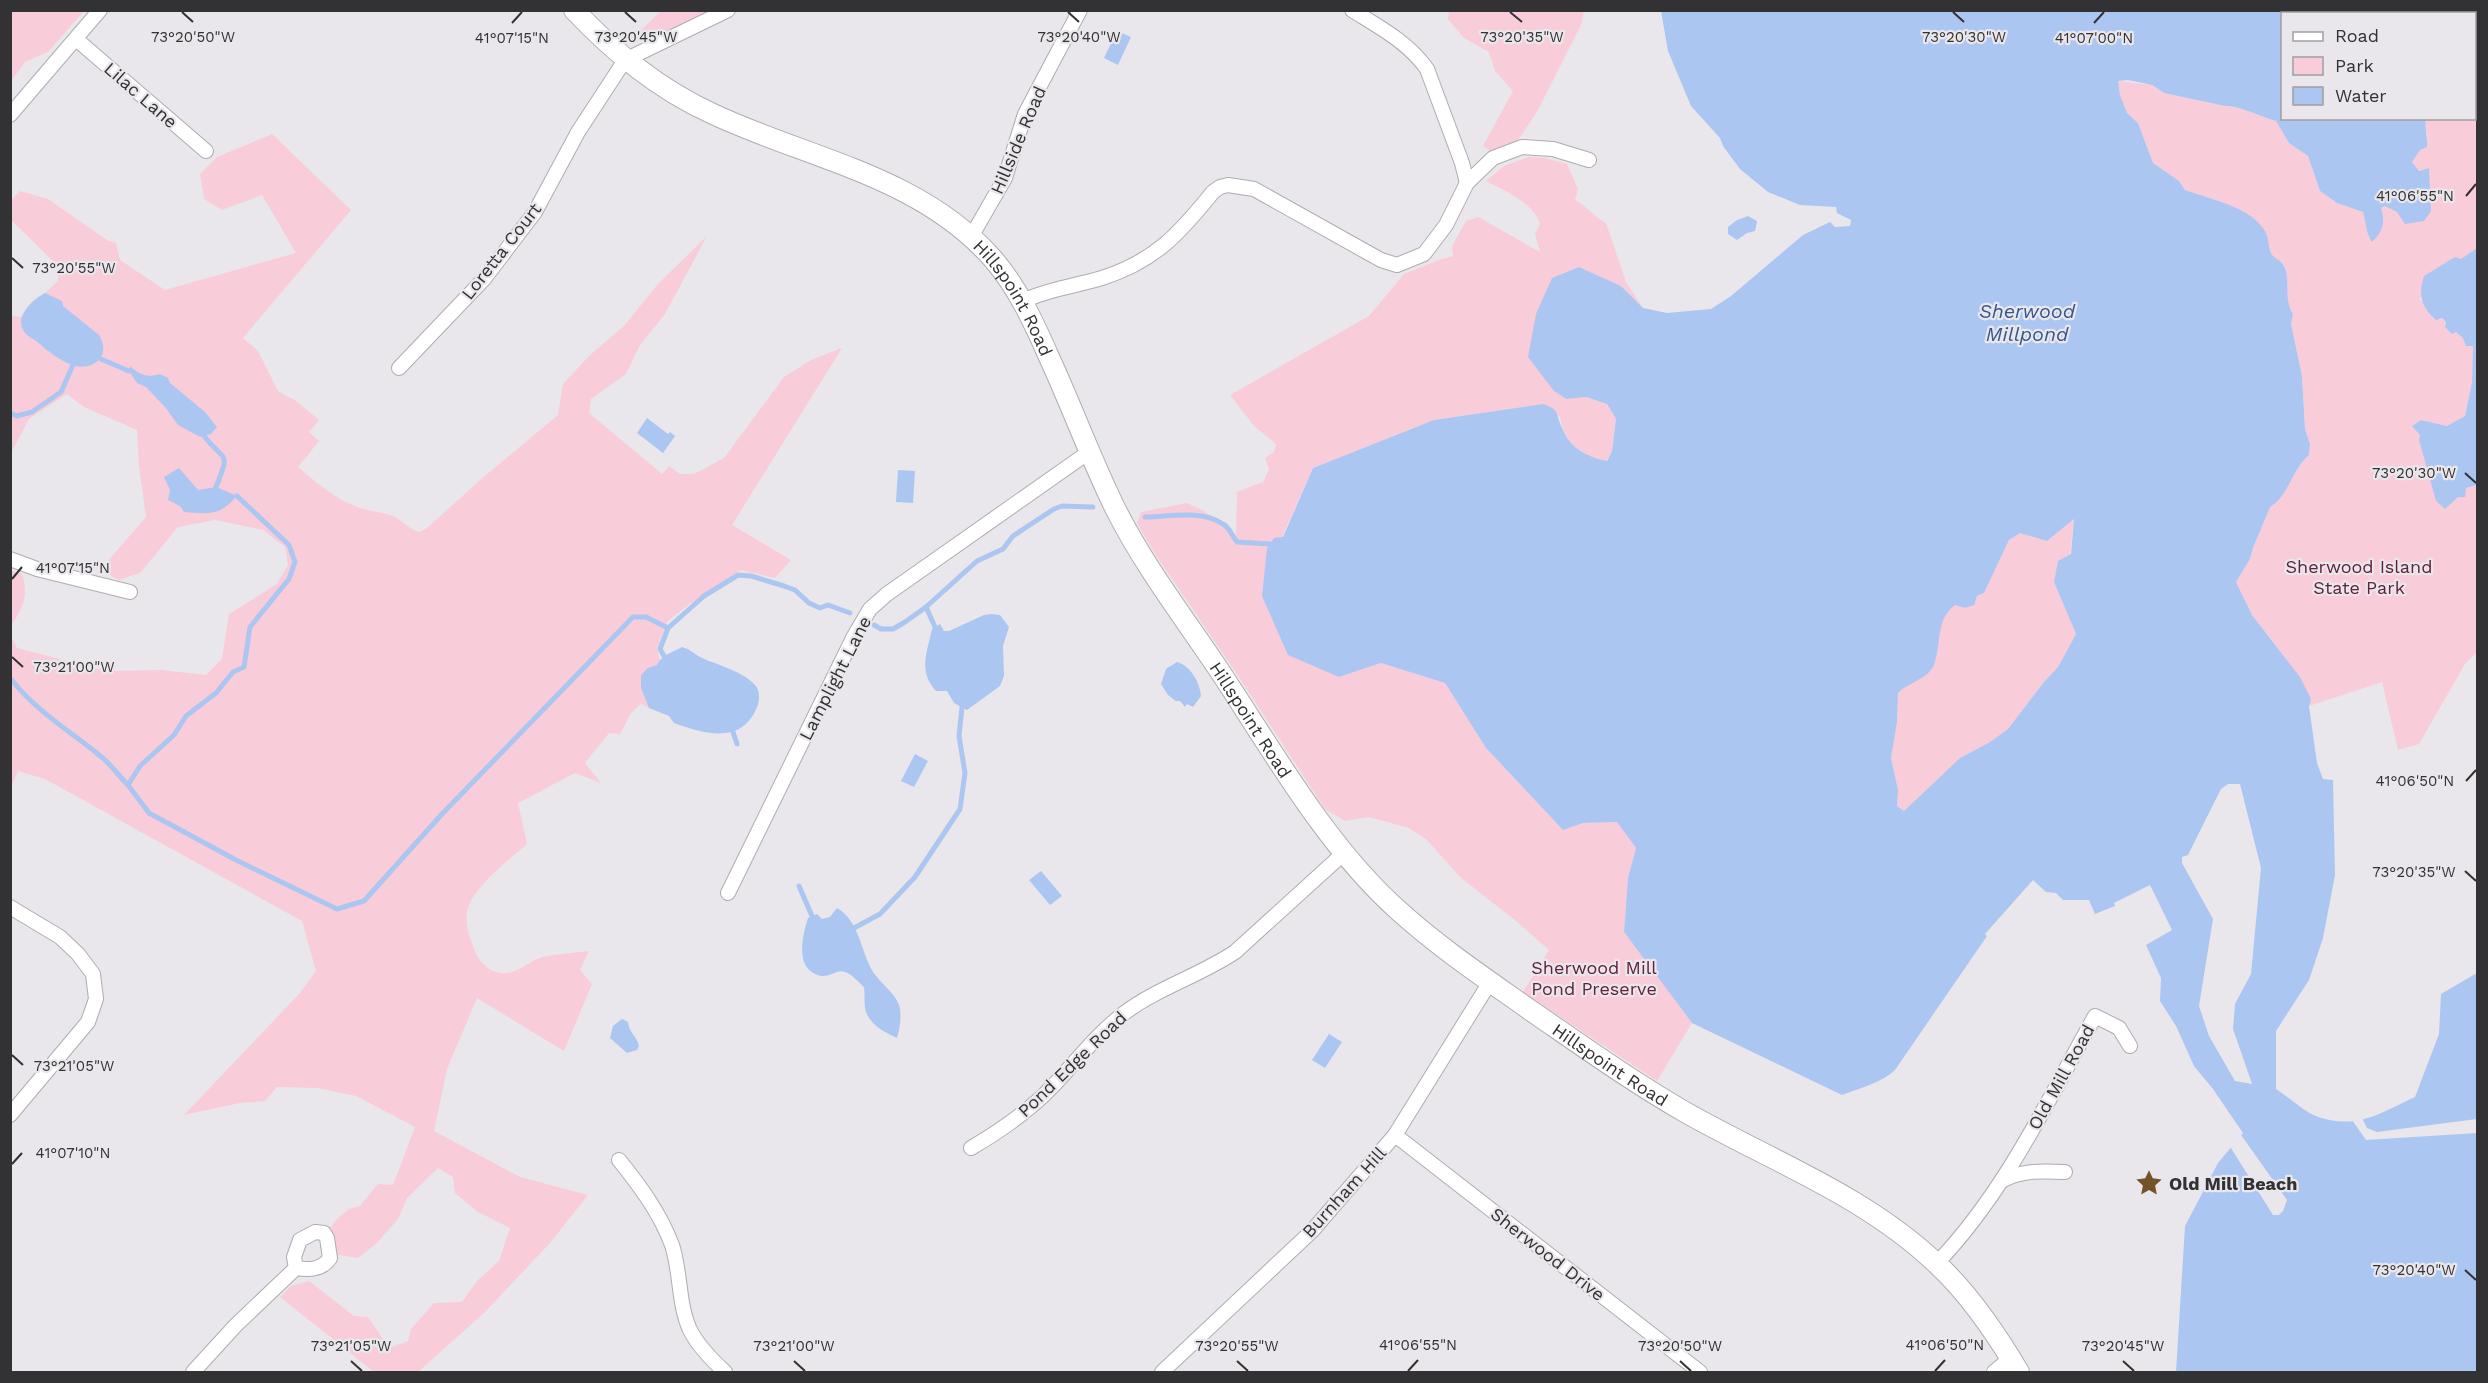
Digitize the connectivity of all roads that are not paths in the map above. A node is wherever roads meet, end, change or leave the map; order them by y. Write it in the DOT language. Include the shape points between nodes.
graph roads {
  1 [pos="100,10"];
  2 [pos="574,10"];
  3 [pos="728,10"];
  4 [pos="1080,10"];
  5 [pos="1352,10"];
  6 [pos="76,39"];
  7 [pos="625,60"];
  8 [pos="10,115"];
  9 [pos="206,151"];
  10 [pos="1589,160"];
  11 [pos="1467,183"];
  12 [pos="971,237"];
  13 [pos="1023,301"];
  14 [pos="399,368"];
  15 [pos="1089,453"];
  16 [pos="10,559"];
  17 [pos="130,592"];
  18 [pos="1344,853"];
  19 [pos="728,893"];
  20 [pos="10,907"];
  21 [pos="1490,982"];
  22 [pos="2130,1046"];
  23 [pos="10,1115"];
  24 [pos="1395,1136"];
  25 [pos="971,1148"];
  26 [pos="619,1160"];
  27 [pos="2065,1172"];
  28 [pos="2003,1180"];
  29 [pos="1937,1263"];
  30 [pos="296,1268"];
  31 [pos="2015,1365"];
  32 [pos="193,1372"];
  33 [pos="726,1372"];
  34 [pos="1162,1372"];
  35 [pos="1700,1372"];
  36 [pos="1994,1372"];
  1 -- 6 [label="street"];
  2 -- 7 [label="street, Hillspoint Road"];
  3 -- 7 [label="street"];
  4 -- 12 [label="street, Hillside Road" via="1025,114 1005,178"];
  5 -- 11 [label="street" via="1418,55 1427,69"];
  6 -- 8 [label="street"];
  6 -- 9 [label="street, Lilac Lane"];
  7 -- 12 [label="street, Hillspoint Road" via="665,89 713,115 904,191"];
  7 -- 14 [label="street, Loretta Court" via="578,132 535,212 482,281"];
  10 -- 11 [label="street" via="1553,149 1522,147 1493,158"];
  11 -- 13 [label="street" via="1446,225 1424,254 1397,265 1381,260 1254,189 1228,186 1213,192 1166,246 1134,266"];
  12 -- 13 [label="street, Hillspoint Road" via="995,261"];
  13 -- 15 [label="street, Hillspoint Road"];
  15 -- 18 [label="street, Hillspoint Road" via="1143,555"];
  15 -- 19 [label="street, Lamplight Lane" via="870,609"];
  16 -- 17 [label="street"];
  18 -- 21 [label="street, Hillspoint Road" via="1421,932"];
  18 -- 25 [label="street, Pond Edge Road" via="1235,952 1141,1001 1121,1016 1050,1089 1001,1131"];
  20 -- 23 [label="street" via="60,937 78,954 93,974 96,999 88,1022"];
  21 -- 24 [label="street, Burnham Hill"];
  21 -- 29 [label="street, Hillspoint Road" via="1652,1092 1861,1206"];
  22 -- 28 [label="street, Old Mill Road" via="2119,1028 2095,1016"];
  24 -- 34 [label="street, Burnham Hill" via="1312,1230"];
  24 -- 35 [label="street, Sherwood Drive"];
  26 -- 33 [label="street" via="646,1194 666,1231 690,1330 704,1351"];
  27 -- 28 [label="street" via="2031,1171"];
  28 -- 29 [label="street, Old Mill Road" via="1972,1225"];
  29 -- 31 [label="street, Hillspoint Road" via="1969,1299"];
  30 -- 32 [label="street"];
  31 -- 36 [label="street"];
}
